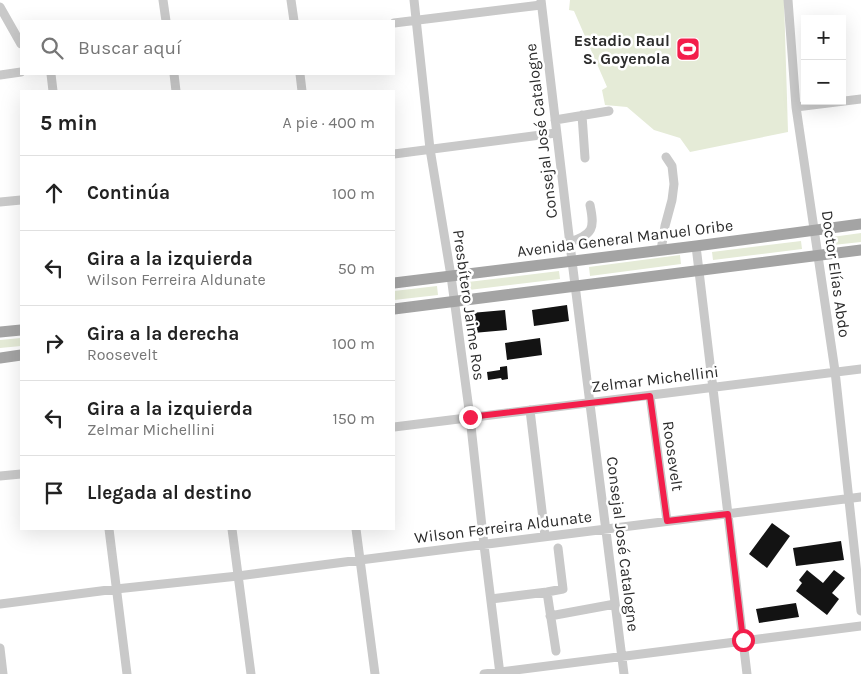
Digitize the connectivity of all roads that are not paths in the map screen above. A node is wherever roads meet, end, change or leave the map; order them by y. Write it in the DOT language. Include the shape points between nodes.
graph roads {
  1 [pos="164,0"];
  2 [pos="291,0"];
  3 [pos="414,0"];
  4 [pos="788,0"];
  5 [pos="541,3"];
  6 [pos="0,7"];
  7 [pos="166,20"];
  8 [pos="294,20"];
  9 [pos="416,20"];
  10 [pos="395,23"];
  11 [pos="20,42"];
  12 [pos="20,72"];
  13 [pos="0,75"];
  14 [pos="51,75"];
  15 [pos="174,75"];
  16 [pos="300,75"];
  17 [pos="53,90"];
  18 [pos="176,90"];
  19 [pos="302,90"];
  20 [pos="861,99"];
  21 [pos="796,107"];
  22 [pos="609,111"];
  23 [pos="582,115"];
  24 [pos="555,120"];
  25 [pos="556,133"];
  26 [pos="430,149"];
  27 [pos="395,154"];
  28 [pos="666,157"];
  29 [pos="585,158"];
  30 [pos="20,200"];
  31 [pos="0,202"];
  32 [pos="590,205"];
  33 [pos="861,224"];
  34 [pos="814,231"];
  35 [pos="570,242"];
  36 [pos="696,246"];
  37 [pos="661,250"];
  38 [pos="861,250"];
  39 [pos="818,255"];
  40 [pos="572,261"];
  41 [pos="698,270"];
  42 [pos="451,276"];
  43 [pos="395,283"];
  44 [pos="576,286"];
  45 [pos="454,302"];
  46 [pos="395,309"];
  47 [pos="20,330"];
  48 [pos="0,332"];
  49 [pos="20,355"];
  50 [pos="0,358"];
  51 [pos="861,369"];
  52 [pos="834,372"];
  53 [pos="712,387"];
  54 [pos="650,396"];
  55 [pos="590,402"];
  56 [pos="530,410"];
  57 [pos="470,417"];
  58 [pos="395,427"];
  59 [pos="20,474"];
  60 [pos="0,476"];
  61 [pos="861,497"];
  62 [pos="849,498"];
  63 [pos="728,514"];
  64 [pos="667,521"];
  65 [pos="606,529"];
  66 [pos="109,530"];
  67 [pos="232,530"];
  68 [pos="356,530"];
  69 [pos="545,536"];
  70 [pos="484,545"];
  71 [pos="558,548"];
  72 [pos="360,560"];
  73 [pos="238,576"];
  74 [pos="116,589"];
  75 [pos="547,592"];
  76 [pos="491,599"];
  77 [pos="0,604"];
  78 [pos="615,604"];
  79 [pos="861,611"];
  80 [pos="550,616"];
  81 [pos="861,626"];
  82 [pos="743,640"];
  83 [pos="0,648"];
  84 [pos="556,651"];
  85 [pos="622,656"];
  86 [pos="500,673"];
  87 [pos="3,674"];
  88 [pos="127,674"];
  89 [pos="251,674"];
  90 [pos="375,674"];
  91 [pos="484,674"];
  92 [pos="624,674"];
  93 [pos="747,674"];
  1 -- 7 [label="street"];
  2 -- 8 [label="street"];
  3 -- 9 [label="street, Presbítero Jaime Ros"];
  4 -- 21 [label="street, Doctor Elías Abdo"];
  5 -- 9 [label="street"];
  5 -- 24 [label="street, Consejal José Catalogne"];
  6 -- 11 [label="street"];
  9 -- 10 [label="street"];
  9 -- 26 [label="street, Presbítero Jaime Ros"];
  12 -- 13 [label="street"];
  14 -- 17 [label="street"];
  15 -- 18 [label="street"];
  16 -- 19 [label="street"];
  20 -- 21 [label="street"];
  21 -- 34 [label="street, Doctor Elías Abdo"];
  22 -- 23 [label="street"];
  23 -- 24 [label="street"];
  23 -- 29 [label="street"];
  24 -- 25 [label="street, Consejal José Catalogne"];
  25 -- 26 [label="street"];
  25 -- 35 [label="street, Consejal José Catalogne"];
  26 -- 27 [label="street"];
  26 -- 42 [label="street, Presbítero Jaime Ros"];
  28 -- 37 [label="street" via="672,166 674,184"];
  30 -- 31 [label="street"];
  32 -- 35 [label="street" via="591,230 584,237"];
  33 -- 34 [label="main road, Avenida General Manuel Oribe"];
  34 -- 36 [label="main road, Avenida General Manuel Oribe"];
  34 -- 39 [label="street, Doctor Elías Abdo"];
  35 -- 40 [label="street, Consejal José Catalogne"];
  36 -- 37 [label="main road, Avenida General Manuel Oribe"];
  36 -- 41 [label="street"];
  37 -- 40 [label="main road, Avenida General Manuel Oribe"];
  38 -- 39 [label="main road"];
  39 -- 41 [label="main road"];
  39 -- 52 [label="street, Doctor Elías Abdo"];
  40 -- 42 [label="main road, Avenida General Manuel Oribe"];
  40 -- 44 [label="street, Consejal José Catalogne"];
  41 -- 44 [label="main road"];
  41 -- 53 [label="street"];
  42 -- 43 [label="main road, Avenida General Manuel Oribe"];
  42 -- 45 [label="street, Presbítero Jaime Ros"];
  44 -- 45 [label="main road"];
  44 -- 55 [label="street, Consejal José Catalogne"];
  45 -- 46 [label="main road"];
  45 -- 57 [label="street, Presbítero Jaime Ros"];
  47 -- 48 [label="main road"];
  49 -- 50 [label="main road"];
  51 -- 52 [label="street, Zelmar Michellini"];
  52 -- 53 [label="street, Zelmar Michellini"];
  52 -- 62 [label="street, Doctor Elías Abdo"];
  53 -- 54 [label="street, Zelmar Michellini"];
  53 -- 63 [label="street"];
  54 -- 55 [label="street, Zelmar Michellini"];
  54 -- 64 [label="street, Roosevelt"];
  55 -- 56 [label="street, Zelmar Michellini"];
  55 -- 65 [label="street, Consejal José Catalogne"];
  56 -- 57 [label="street, Zelmar Michellini"];
  56 -- 69 [label="street"];
  57 -- 58 [label="street, Zelmar Michellini"];
  57 -- 70 [label="street, Presbítero Jaime Ros"];
  59 -- 60 [label="street"];
  61 -- 62 [label="street, Wilson Ferreira Aldunate"];
  62 -- 63 [label="street, Wilson Ferreira Aldunate"];
  62 -- 79 [label="street, Doctor Elías Abdo"];
  63 -- 64 [label="street, Wilson Ferreira Aldunate"];
  63 -- 82 [label="street"];
  64 -- 65 [label="street, Wilson Ferreira Aldunate"];
  65 -- 69 [label="street, Wilson Ferreira Aldunate"];
  65 -- 78 [label="street, Consejal José Catalogne"];
  66 -- 74 [label="street"];
  67 -- 73 [label="street"];
  68 -- 72 [label="street"];
  69 -- 70 [label="street, Wilson Ferreira Aldunate"];
  70 -- 72 [label="street, Wilson Ferreira Aldunate"];
  70 -- 76 [label="street, Presbítero Jaime Ros"];
  71 -- 75 [label="street" via="564,589"];
  72 -- 73 [label="street, Wilson Ferreira Aldunate"];
  72 -- 90 [label="street"];
  73 -- 74 [label="street, Wilson Ferreira Aldunate"];
  73 -- 89 [label="street"];
  74 -- 77 [label="street, Wilson Ferreira Aldunate"];
  74 -- 88 [label="street"];
  75 -- 76 [label="street"];
  75 -- 80 [label="street"];
  76 -- 86 [label="street, Presbítero Jaime Ros"];
  78 -- 80 [label="street"];
  78 -- 85 [label="street, Consejal José Catalogne"];
  80 -- 84 [label="street"];
  81 -- 82 [label="street"];
  82 -- 85 [label="street"];
  82 -- 93 [label="street"];
  83 -- 87 [label="street"];
  85 -- 86 [label="street"];
  85 -- 92 [label="street, Consejal José Catalogne"];
  86 -- 91 [label="street"];
}
